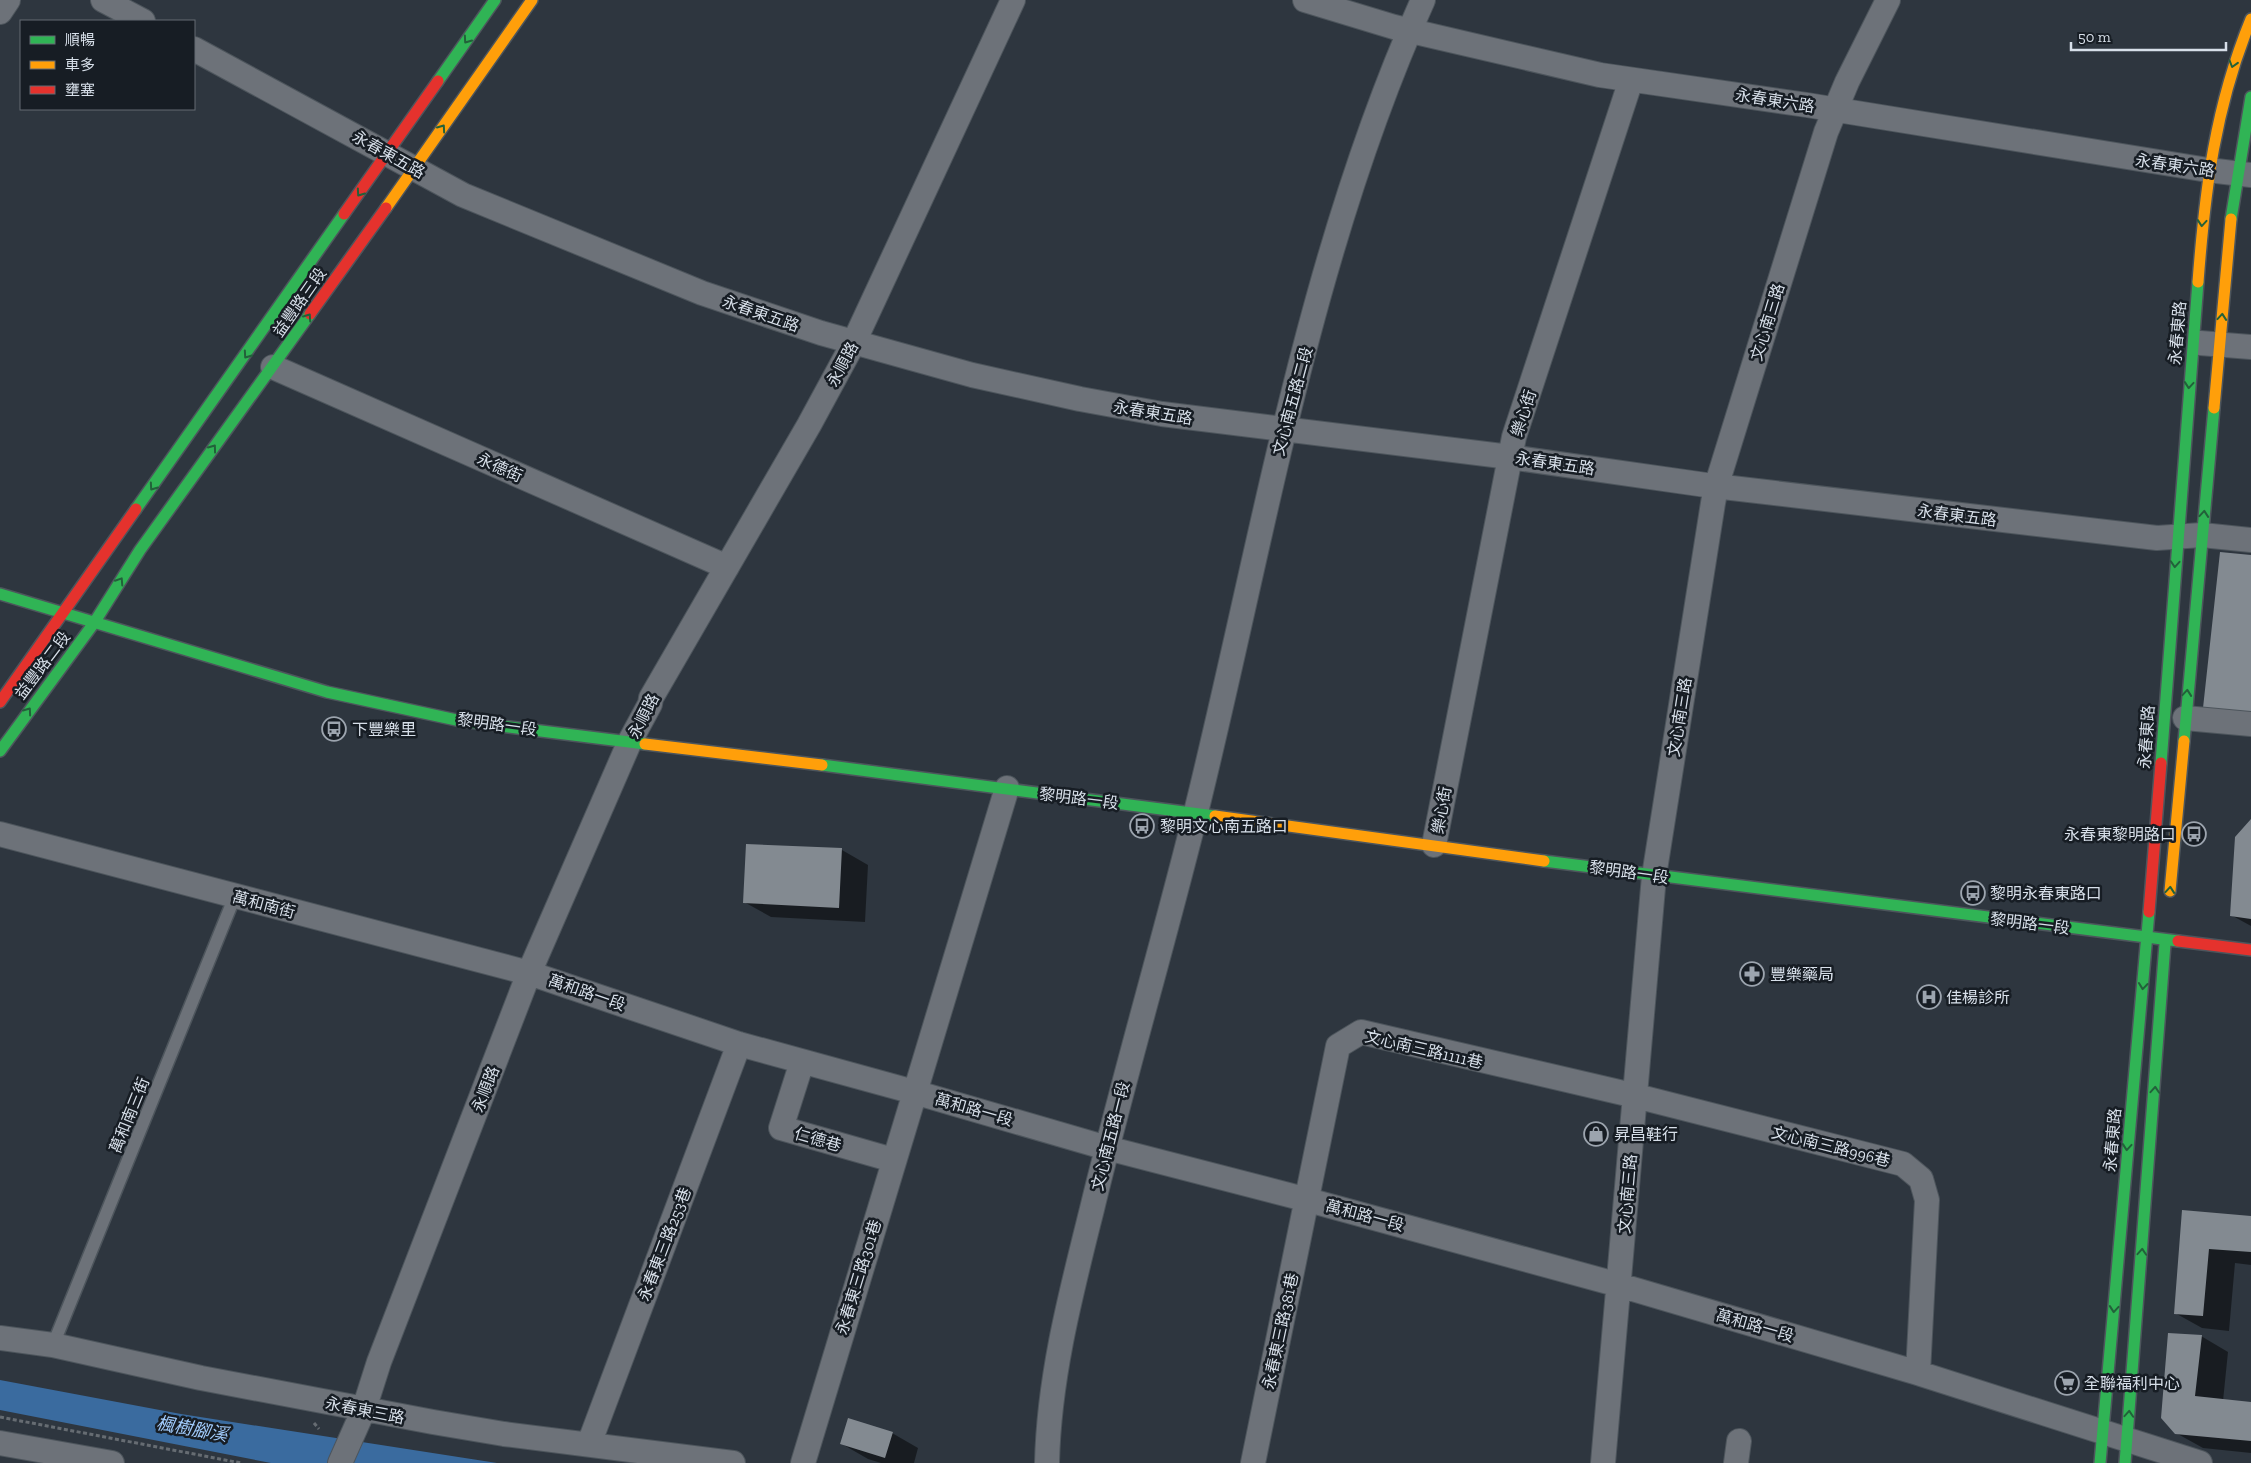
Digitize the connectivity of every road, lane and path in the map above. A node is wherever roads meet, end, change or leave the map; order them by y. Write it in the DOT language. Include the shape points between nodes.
graph roads {
  1 [pos="8,0"];
  2 [pos="103,0"];
  3 [pos="495,0"];
  4 [pos="532,0"];
  5 [pos="1013,0"];
  6 [pos="1305,0"];
  7 [pos="1424,0"];
  8 [pos="1888,0"];
  9 [pos="0,12"];
  10 [pos="2251,18"];
  11 [pos="141,20"];
  12 [pos="1411,31"];
  13 [pos="195,50"];
  14 [pos="1631,80"];
  15 [pos="2251,97"];
  16 [pos="1834,110"];
  17 [pos="387,153"];
  18 [pos="414,168"];
  19 [pos="2208,170"];
  20 [pos="2244,174"];
  21 [pos="854,342"];
  22 [pos="2193,343"];
  23 [pos="2220,344"];
  24 [pos="2251,347"];
  25 [pos="273,366"];
  26 [pos="1286,429"];
  27 [pos="1510,457"];
  28 [pos="1716,486"];
  29 [pos="2202,535"];
  30 [pos="2177,536"];
  31 [pos="2251,540"];
  32 [pos="726,567"];
  33 [pos="0,594"];
  34 [pos="64,614"];
  35 [pos="94,623"];
  36 [pos="0,702"];
  37 [pos="2185,718"];
  38 [pos="2251,724"];
  39 [pos="630,741"];
  40 [pos="0,751"];
  41 [pos="1007,788"];
  42 [pos="1196,813"];
  43 [pos="0,834"];
  44 [pos="1434,846"];
  45 [pos="1654,876"];
  46 [pos="235,896"];
  47 [pos="2169,901"];
  48 [pos="2166,934"];
  49 [pos="2147,937"];
  50 [pos="2251,950"];
  51 [pos="529,973"];
  52 [pos="739,1044"];
  53 [pos="802,1062"];
  54 [pos="914,1092"];
  55 [pos="1636,1096"];
  56 [pos="1107,1148"];
  57 [pos="893,1160"];
  58 [pos="1308,1200"];
  59 [pos="1619,1285"];
  60 [pos="0,1338"];
  61 [pos="53,1345"];
  62 [pos="1918,1373"];
  63 [pos="364,1409"];
  64 [pos="0,1417"];
  65 [pos="2104,1432"];
  66 [pos="2127,1439"];
  67 [pos="0,1443"];
  68 [pos="589,1444"];
  69 [pos="112,1463"];
  70 [pos="241,1463"];
  71 [pos="340,1463"];
  72 [pos="733,1463"];
  73 [pos="802,1463"];
  74 [pos="1047,1463"];
  75 [pos="1253,1463"];
  76 [pos="1603,1463"];
  77 [pos="2100,1463"];
  78 [pos="2125,1463"];
  79 [pos="2200,1463"];
  1 -- 9 [label="street"];
  2 -- 11 [label="street"];
  3 -- 17 [label="street, 益豐路三段, one-way"];
  18 -- 4 [label="street, 益豐路三段, one-way"];
  5 -- 21 [label="street, 永順路"];
  6 -- 12 [label="street, 永春東六路"];
  7 -- 12 [label="street, 文心南五路二段"];
  8 -- 16 [label="street, 文心南三路"];
  10 -- 19 [label="street, 永春東路, one-way" via="2226,88"];
  12 -- 14 [label="street, 永春東六路"];
  12 -- 26 [label="street, 文心南五路二段" via="1347,202"];
  13 -- 17 [label="street, 永春東五路"];
  14 -- 16 [label="street, 永春東六路"];
  14 -- 27 [label="street, 樂心街"];
  15 -- 20 [label="street"];
  16 -- 19 [label="street, 永春東六路"];
  16 -- 28 [label="street, 文心南三路"];
  17 -- 18 [label="street, 永春東五路"];
  17 -- 34 [label="street, 益豐路三段, one-way"];
  18 -- 21 [label="street, 永春東五路" via="463,195 702,293"];
  25 -- 18 [label="street, 益豐路三段, one-way"];
  19 -- 20 [label="street, 永春東六路"];
  19 -- 22 [label="street, 永春東路, one-way"];
  23 -- 20 [label="street, one-way"];
  21 -- 26 [label="street, 永春東五路" via="972,375 1080,399 1162,414"];
  21 -- 32 [label="street, 永順路"];
  22 -- 23 [label="street"];
  22 -- 30 [label="street, 永春東路, one-way"];
  23 -- 24 [label="street"];
  29 -- 23 [label="street, one-way"];
  25 -- 32 [label="street, 永德街"];
  35 -- 25 [label="street, 益豐路三段, one-way" via="140,550"];
  26 -- 27 [label="street, 永春東五路"];
  26 -- 42 [label="street, 文心南五路二段"];
  27 -- 28 [label="street, 永春東五路"];
  27 -- 44 [label="street, 樂心街"];
  28 -- 30 [label="street, 永春東五路" via="2157,538"];
  28 -- 45 [label="street, 文心南三路"];
  29 -- 30 [label="street, 永春東五路"];
  29 -- 31 [label="street, 永春東五路"];
  37 -- 29 [label="street, one-way"];
  30 -- 49 [label="street, 永春東路, one-way"];
  32 -- 39 [label="street, 永順路"];
  33 -- 34 [label="street, 黎明路一段"];
  34 -- 35 [label="street, 黎明路一段"];
  34 -- 36 [label="street, 益豐路二段"];
  35 -- 39 [label="street, 黎明路一段" via="328,692 413,711"];
  40 -- 35 [label="street, 益豐路二段, one-way"];
  37 -- 38 [label="street"];
  47 -- 37 [label="street, one-way"];
  39 -- 41 [label="street, 黎明路一段"];
  39 -- 51 [label="street, 永順路"];
  41 -- 42 [label="street, 黎明路一段"];
  41 -- 54 [label="street"];
  42 -- 44 [label="street, 黎明路一段"];
  42 -- 56 [label="street, 文心南五路一段"];
  43 -- 46 [label="street, 萬和南街"];
  44 -- 45 [label="street, 黎明路一段"];
  45 -- 49 [label="street, 黎明路一段"];
  45 -- 55 [label="street, 文心南三路"];
  46 -- 51 [label="street, 萬和南街"];
  46 -- 61 [label="lane, 萬和南三街"];
  48 -- 49 [label="street, 黎明路一段"];
  48 -- 50 [label="street, 黎明路一段"];
  66 -- 48 [label="street, one-way"];
  49 -- 65 [label="street, 永春東路, one-way"];
  51 -- 52 [label="street, 萬和路一段"];
  51 -- 63 [label="street, 永順路"];
  52 -- 53 [label="street, 萬和路一段"];
  52 -- 68 [label="street, 永春東三路253巷"];
  53 -- 54 [label="street, 萬和路一段"];
  53 -- 57 [label="street, 仁德巷" via="781,1128"];
  54 -- 56 [label="street, 萬和路一段"];
  54 -- 57 [label="street, 永春東三路301巷"];
  55 -- 58 [label="street, 文心南三路1111巷" via="1361,1032 1338,1046"];
  55 -- 59 [label="street, 文心南三路"];
  55 -- 62 [label="street, 文心南三路996巷" via="1904,1164 1921,1179 1927,1200"];
  56 -- 58 [label="street, 萬和路一段"];
  56 -- 74 [label="street, 文心南五路一段" via="1063,1324 1048,1429"];
  57 -- 73 [label="street, 永春東三路301巷"];
  58 -- 59 [label="street, 萬和路一段"];
  58 -- 75 [label="street, 永春東三路381巷"];
  59 -- 62 [label="street, 萬和路一段"];
  59 -- 76 [label="street, 文心南三路"];
  60 -- 61 [label="street, 永春東三路"];
  61 -- 63 [label="street, 永春東三路"];
  62 -- 65 [label="street, 萬和路一段"];
  63 -- 68 [label="street, 永春東三路" via="495,1432"];
  63 -- 71 [label="street, 永順路"];
  64 -- 70 [label="path"];
  65 -- 66 [label="street, 萬和路一段"];
  65 -- 77 [label="street, 永春東路"];
  66 -- 78 [label="street"];
  66 -- 79 [label="street, 萬和路一段"];
  67 -- 69 [label="street"];
  68 -- 72 [label="street, 永春東三路"];
}
